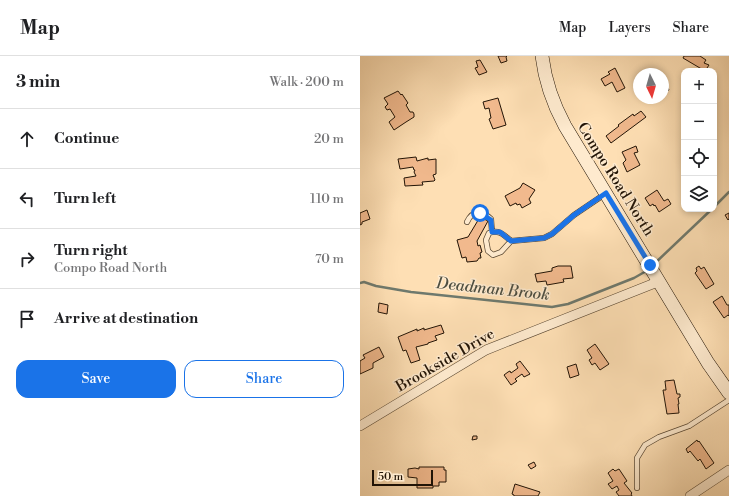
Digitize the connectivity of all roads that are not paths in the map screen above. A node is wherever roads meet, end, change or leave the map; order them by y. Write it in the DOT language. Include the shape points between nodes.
graph roads {
  1 [pos="542,56"];
  2 [pos="606,193"];
  3 [pos="467,222"];
  4 [pos="492,232"];
  5 [pos="511,241"];
  6 [pos="655,272"];
  7 [pos="728,388"];
  8 [pos="729,400"];
  9 [pos="360,426"];
  10 [pos="729,470"];
  11 [pos="637,488"];
  12 [pos="690,496"];
  1 -- 2 [label="main road, Compo Road North" via="548,88 558,112"];
  2 -- 5 [label="lane" via="552,234 544,238"];
  2 -- 6 [label="main road, Compo Road North"];
  3 -- 4 [label="lane" via="470,216 480,213 491,220"];
  4 -- 5 [label="lane" via="500,232"];
  4 -- 5 [label="lane" via="486,240 490,254 501,252"];
  6 -- 7 [label="main road, Compo Road North" via="704,356"];
  6 -- 9 [label="street, Brookside Drive" via="486,350"];
  8 -- 11 [label="lane" via="689,426 645,445 637,458"];
  10 -- 12 [label="street"];
}
